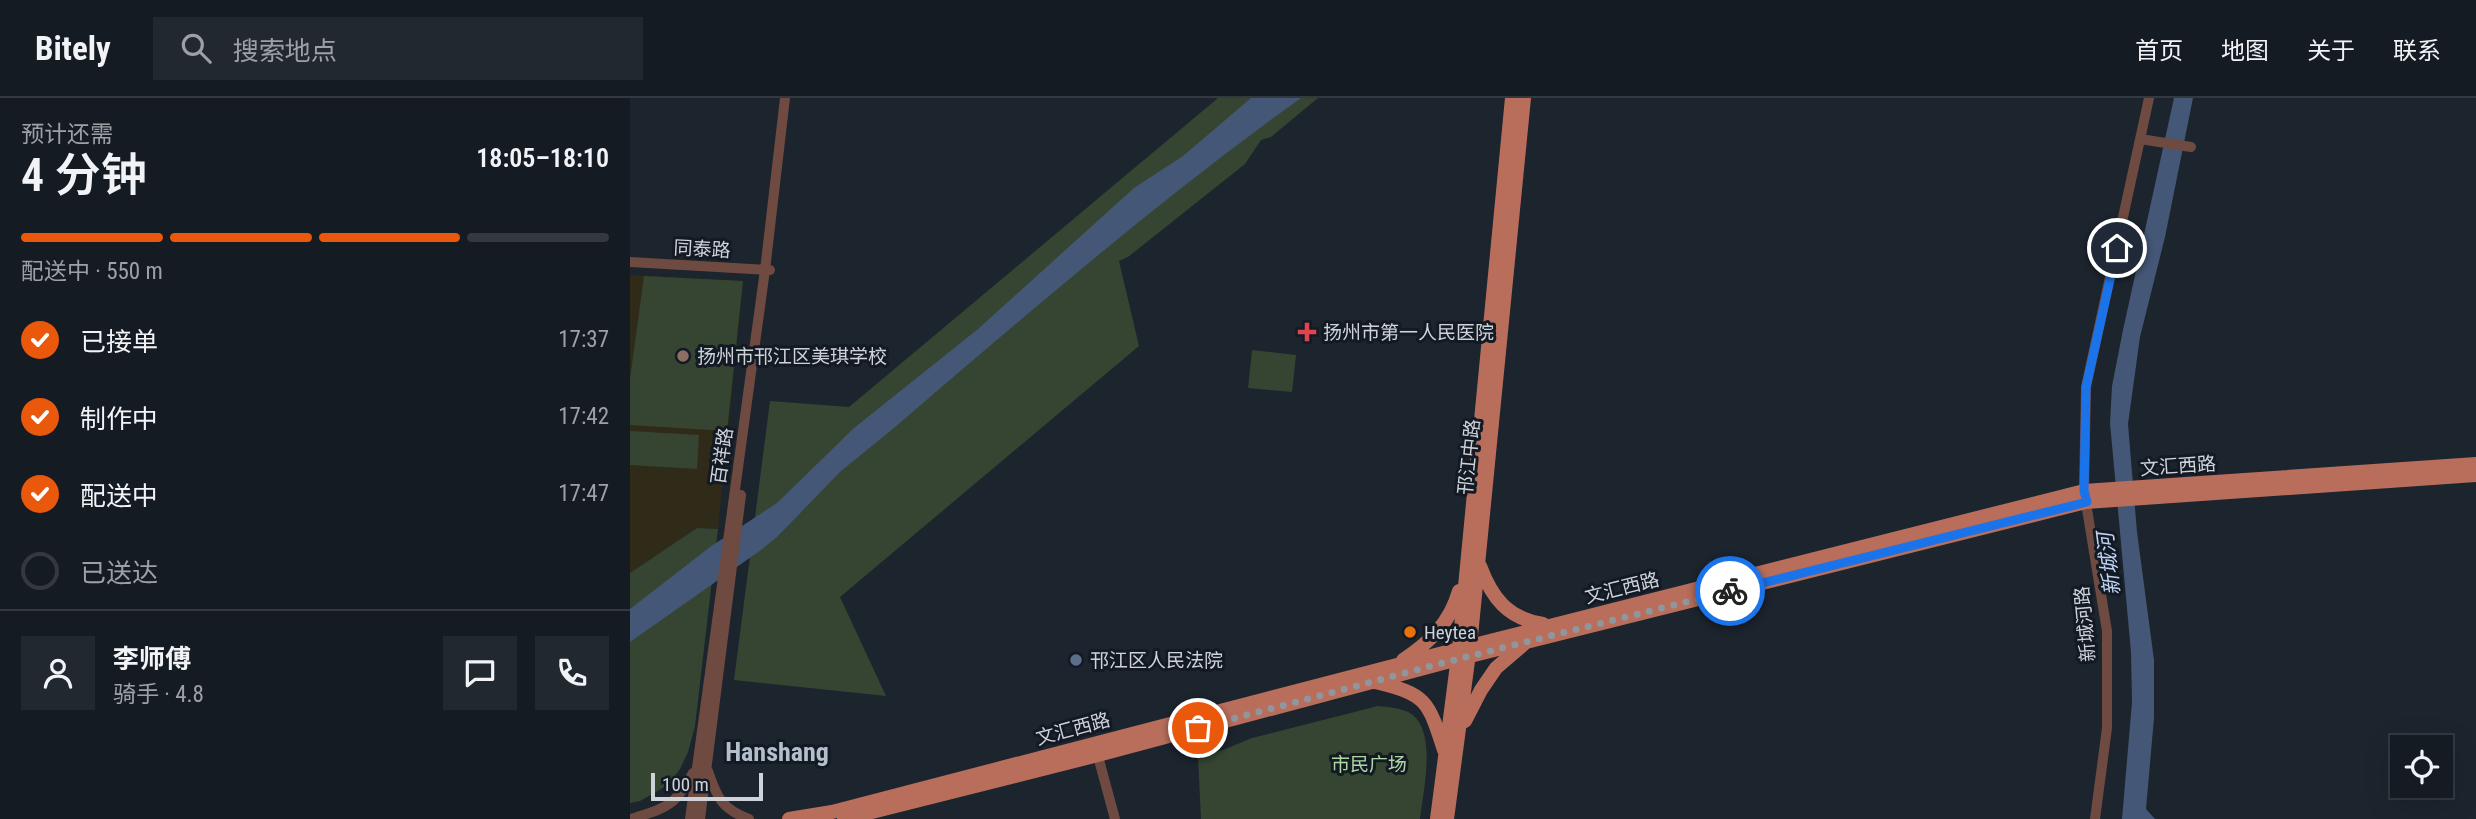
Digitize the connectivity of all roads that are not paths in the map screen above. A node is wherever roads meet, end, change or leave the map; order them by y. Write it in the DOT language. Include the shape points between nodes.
graph roads {
  1 [pos="785,98"];
  2 [pos="792,98"];
  3 [pos="1511,98"];
  4 [pos="1524,98"];
  5 [pos="2149,98"];
  6 [pos="2140,139"];
  7 [pos="2191,147"];
  8 [pos="630,262"];
  9 [pos="768,270"];
  10 [pos="2476,464"];
  11 [pos="2476,475"];
  12 [pos="2141,493"];
  13 [pos="2085,497"];
  14 [pos="1473,561"];
  15 [pos="1551,625"];
  16 [pos="1526,642"];
  17 [pos="1464,653"];
  18 [pos="1396,665"];
  19 [pos="1374,682"];
  20 [pos="1459,732"];
  21 [pos="1096,749"];
  22 [pos="1445,754"];
  23 [pos="701,767"];
  24 [pos="631,819"];
  25 [pos="690,819"];
  26 [pos="700,819"];
  27 [pos="749,819"];
  28 [pos="789,819"];
  29 [pos="844,819"];
  30 [pos="1115,819"];
  31 [pos="1437,819"];
  32 [pos="1447,819"];
  33 [pos="2095,819"];
  1 -- 9 [label="street, 百祥路"];
  2 -- 9 [label="street, 百祥路"];
  3 -- 14 [label="main road, 邗江中路"];
  4 -- 14 [label="main road, 邗江中路"];
  5 -- 6 [label="street, 新城河路"];
  6 -- 7 [label="street"];
  6 -- 13 [label="street, 新城河路" via="2086,387"];
  8 -- 9 [label="street, 同泰路"];
  9 -- 23 [label="street, 百祥路"];
  10 -- 12 [label="main road, 文汇西路"];
  11 -- 12 [label="main road, 文汇西路"];
  12 -- 13 [label="main road, 文汇西路"];
  13 -- 15 [label="main road, 文汇西路"];
  13 -- 16 [label="main road, 文汇西路"];
  13 -- 33 [label="street, 新城河路" via="2107,631 2107,729"];
  14 -- 15 [label="main road" via="1504,607 1523,621"];
  14 -- 17 [label="main road, 邗江中路"];
  14 -- 18 [label="main road" via="1443,627"];
  15 -- 17 [label="main road, 文汇西路"];
  16 -- 17 [label="main road, 文汇西路"];
  16 -- 20 [label="main road" via="1496,668"];
  17 -- 18 [label="main road, 文汇西路"];
  17 -- 19 [label="main road, 文汇西路"];
  17 -- 20 [label="main road, 邗江中路"];
  17 -- 22 [label="main road, 邗江中路"];
  18 -- 21 [label="main road, 文汇西路"];
  19 -- 21 [label="main road, 文汇西路"];
  19 -- 22 [label="main road" via="1405,689 1422,699"];
  20 -- 32 [label="main road, 邗江中路"];
  21 -- 28 [label="main road, 文汇西路"];
  21 -- 29 [label="main road, 文汇西路"];
  21 -- 30 [label="street"];
  22 -- 31 [label="main road, 邗江中路"];
  23 -- 24 [label="street" via="680,797 662,809"];
  23 -- 25 [label="street, 百祥路"];
  23 -- 26 [label="street, 百祥路"];
  23 -- 27 [label="street" via="730,812"];
}
